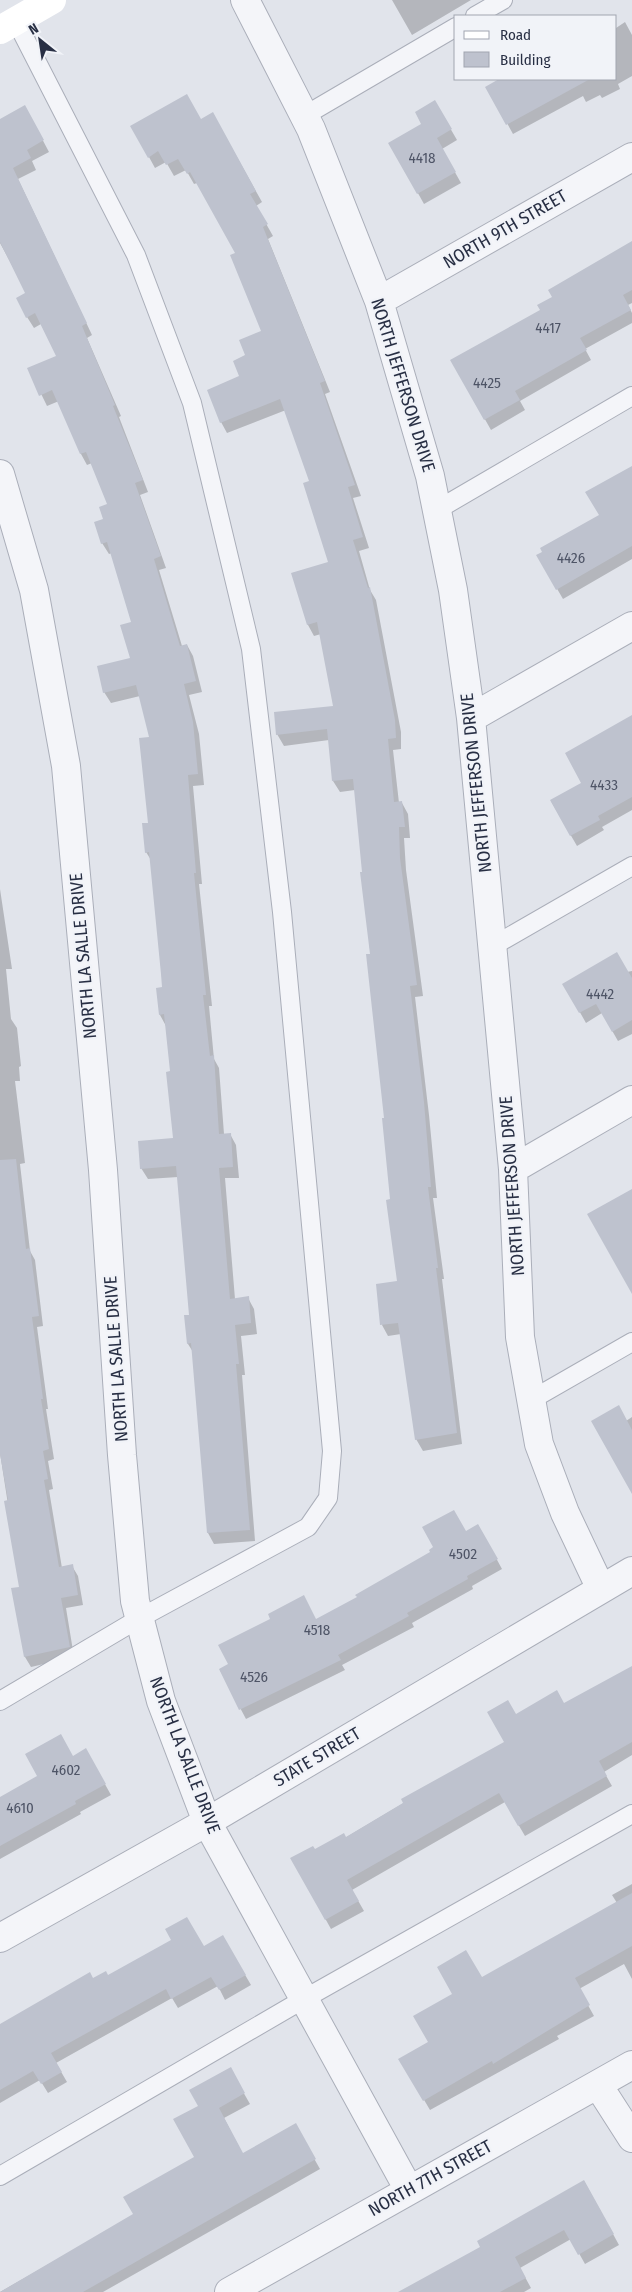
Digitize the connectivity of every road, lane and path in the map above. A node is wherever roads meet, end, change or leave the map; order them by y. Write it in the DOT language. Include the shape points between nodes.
graph roads {
  1 [pos="52,0"];
  2 [pos="245,0"];
  3 [pos="503,0"];
  4 [pos="477,15"];
  5 [pos="5,26"];
  6 [pos="454,28"];
  7 [pos="304,116"];
  8 [pos="632,157"];
  9 [pos="379,301"];
  10 [pos="632,396"];
  11 [pos="0,474"];
  12 [pos="437,510"];
  13 [pos="632,626"];
  14 [pos="470,718"];
  15 [pos="632,866"];
  16 [pos="493,946"];
  17 [pos="632,1100"];
  18 [pos="513,1169"];
  19 [pos="632,1342"];
  20 [pos="531,1400"];
  21 [pos="632,1571"];
  22 [pos="601,1589"];
  23 [pos="140,1618"];
  24 [pos="0,1701"];
  25 [pos="632,1814"];
  26 [pos="207,1822"];
  27 [pos="0,1938"];
  28 [pos="304,1999"];
  29 [pos="632,2065"];
  30 [pos="598,2085"];
  31 [pos="632,2138"];
  32 [pos="0,2176"];
  33 [pos="409,2190"];
  34 [pos="228,2292"];
  1 -- 5 [label="main road"];
  2 -- 7 [label="street, NORTH JEFFERSON DRIVE"];
  3 -- 4 [label="lane"];
  5 -- 23 [label="lane" via="136,255 192,403 251,649 282,912 332,1451 328,1498 308,1527"];
  6 -- 7 [label="lane"];
  7 -- 9 [label="street, NORTH JEFFERSON DRIVE"];
  8 -- 9 [label="street, NORTH 9TH STREET"];
  9 -- 12 [label="street, NORTH JEFFERSON DRIVE"];
  10 -- 12 [label="lane"];
  11 -- 23 [label="street, NORTH LA SALLE DRIVE" via="34,590 66,766 103,1170 122,1455 135,1601"];
  12 -- 14 [label="street, NORTH JEFFERSON DRIVE" via="453,590"];
  13 -- 14 [label="street"];
  14 -- 16 [label="street, NORTH JEFFERSON DRIVE"];
  15 -- 16 [label="lane"];
  16 -- 18 [label="street, NORTH JEFFERSON DRIVE"];
  17 -- 18 [label="street"];
  18 -- 20 [label="street, NORTH JEFFERSON DRIVE" via="520,1337"];
  19 -- 20 [label="lane"];
  20 -- 22 [label="street, NORTH JEFFERSON DRIVE" via="539,1444 565,1513"];
  21 -- 22 [label="street, STATE STREET"];
  22 -- 26 [label="street, STATE STREET"];
  23 -- 24 [label="lane"];
  23 -- 26 [label="street, NORTH LA SALLE DRIVE" via="161,1701"];
  25 -- 28 [label="lane"];
  26 -- 27 [label="street, STATE STREET"];
  26 -- 28 [label="street, NORTH LA SALLE DRIVE"];
  28 -- 32 [label="lane"];
  28 -- 33 [label="street, NORTH LA SALLE DRIVE"];
  29 -- 30 [label="street, NORTH 7TH STREET"];
  30 -- 31 [label="street"];
  30 -- 33 [label="street, NORTH 7TH STREET"];
  33 -- 34 [label="street, NORTH 7TH STREET"];
}
